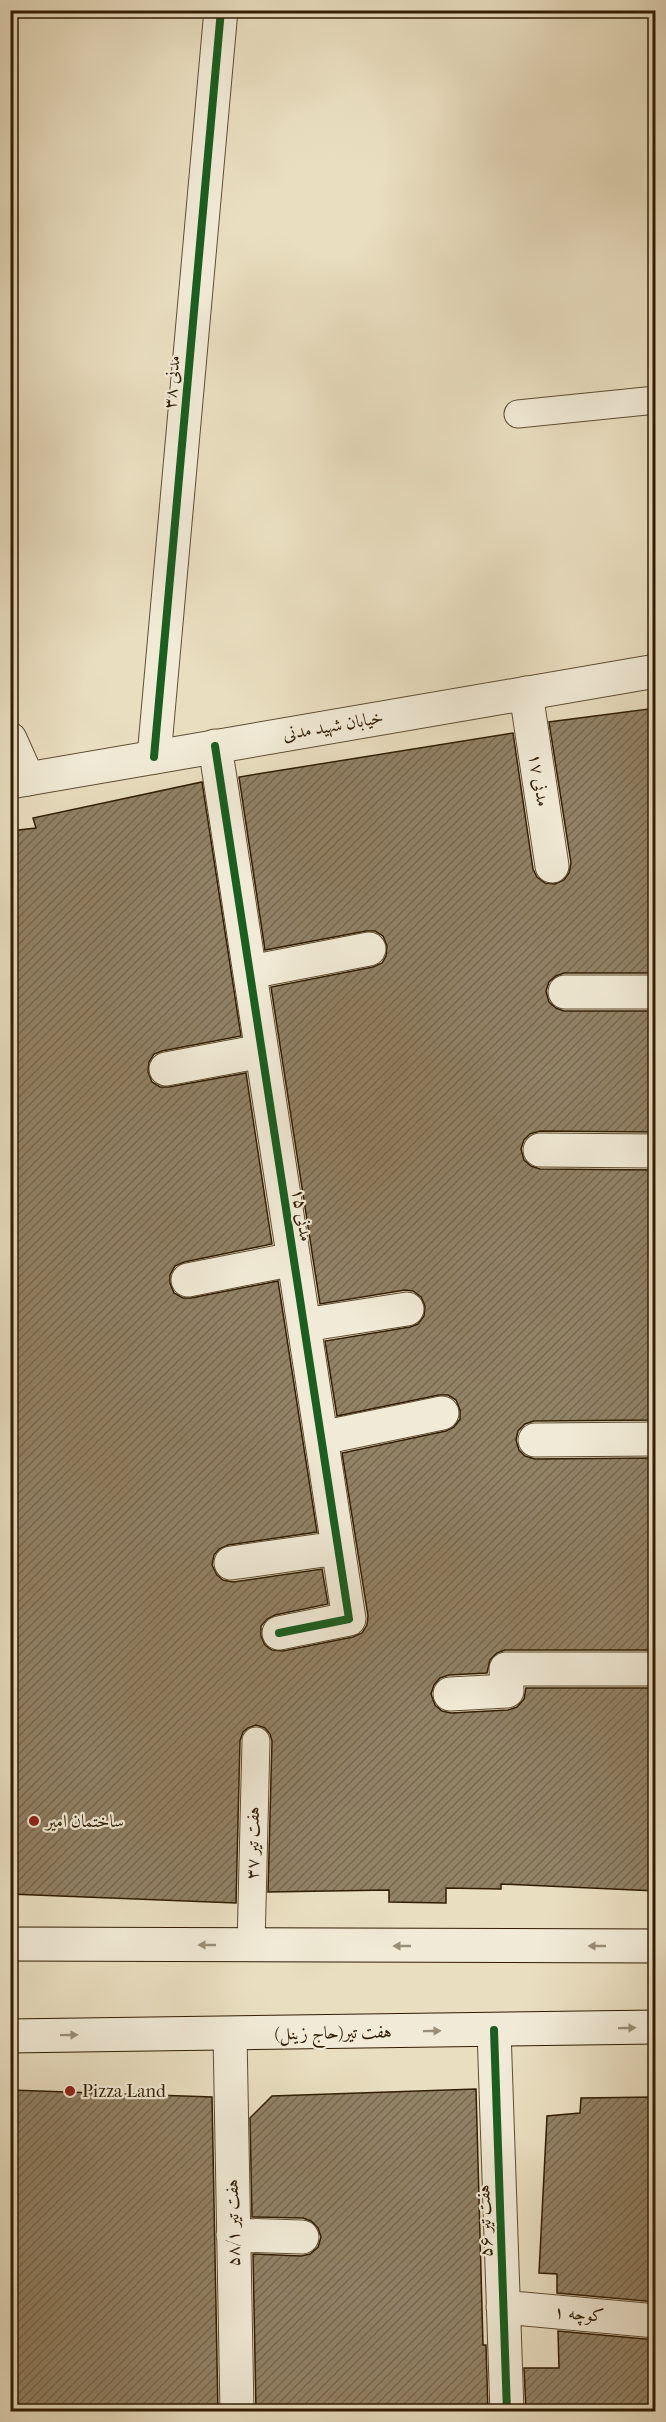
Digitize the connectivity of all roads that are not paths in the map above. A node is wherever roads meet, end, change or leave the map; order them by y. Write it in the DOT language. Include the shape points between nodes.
graph roads {
  1 [pos="221,10"];
  2 [pos="656,400"];
  3 [pos="518,414"];
  4 [pos="656,671"];
  5 [pos="526,693"];
  6 [pos="10,739"];
  7 [pos="215,746"];
  8 [pos="154,757"];
  9 [pos="19,780"];
  10 [pos="552,866"];
  11 [pos="369,949"];
  12 [pos="250,972"];
  13 [pos="565,992"];
  14 [pos="656,992"];
  15 [pos="262,1051"];
  16 [pos="166,1069"];
  17 [pos="540,1150"];
  18 [pos="656,1151"];
  19 [pos="294,1259"];
  20 [pos="188,1280"];
  21 [pos="406,1309"];
  22 [pos="304,1325"];
  23 [pos="442,1413"];
  24 [pos="321,1438"];
  25 [pos="656,1439"];
  26 [pos="535,1440"];
  27 [pos="338,1548"];
  28 [pos="231,1563"];
  29 [pos="279,1633"];
  30 [pos="656,1669"];
  31 [pos="450,1694"];
  32 [pos="255,1741"];
  33 [pos="10,1944"];
  34 [pos="251,1946"];
  35 [pos="656,1946"];
  36 [pos="656,2027"];
  37 [pos="494,2030"];
  38 [pos="230,2034"];
  39 [pos="10,2036"];
  40 [pos="233,2235"];
  41 [pos="302,2237"];
  42 [pos="503,2307"];
  43 [pos="656,2321"];
  44 [pos="237,2412"];
  45 [pos="507,2412"];
  1 -- 8 [label="street, مدنی ۳۸"];
  2 -- 3 [label="lane"];
  4 -- 5 [label="street, خیابان شهید مدنی"];
  5 -- 7 [label="street, خیابان شهید مدنی"];
  5 -- 10 [label="street, مدنی ۱۷"];
  6 -- 9 [label="street"];
  7 -- 8 [label="street, خیابان شهید مدنی"];
  7 -- 12 [label="street, مدنی ۱۵"];
  8 -- 9 [label="street, خیابان شهید مدنی"];
  11 -- 12 [label="street"];
  12 -- 15 [label="street, مدنی ۱۵"];
  13 -- 14 [label="street"];
  15 -- 16 [label="street"];
  15 -- 19 [label="street, مدنی ۱۵"];
  17 -- 18 [label="street"];
  19 -- 20 [label="street"];
  19 -- 22 [label="street, مدنی ۱۵"];
  21 -- 22 [label="street"];
  22 -- 24 [label="street, مدنی ۱۵"];
  23 -- 24 [label="street"];
  24 -- 27 [label="street, مدنی ۱۵"];
  25 -- 26 [label="street"];
  27 -- 28 [label="street"];
  27 -- 29 [label="street, مدنی ۱۵" via="349,1619"];
  30 -- 31 [label="street" via="506,1669 507,1691"];
  32 -- 34 [label="lane, هفت تیر ۳۷"];
  34 -- 33 [label="street, one-way"];
  35 -- 34 [label="street, one-way"];
  37 -- 36 [label="street, هفت تیر(حاج زینل), one-way"];
  38 -- 37 [label="street, هفت تیر(حاج زینل), one-way"];
  37 -- 42 [label="street, هفت تیر ۵۶"];
  39 -- 38 [label="street, هفت تیر(حاج زینل), one-way"];
  38 -- 40 [label="street, هفت تیر ۵۸/۱"];
  40 -- 41 [label="street"];
  40 -- 44 [label="street, هفت تیر ۵۸/۱"];
  42 -- 43 [label="street, کوچه ۱"];
  42 -- 45 [label="street, هفت تیر ۵۶"];
}
